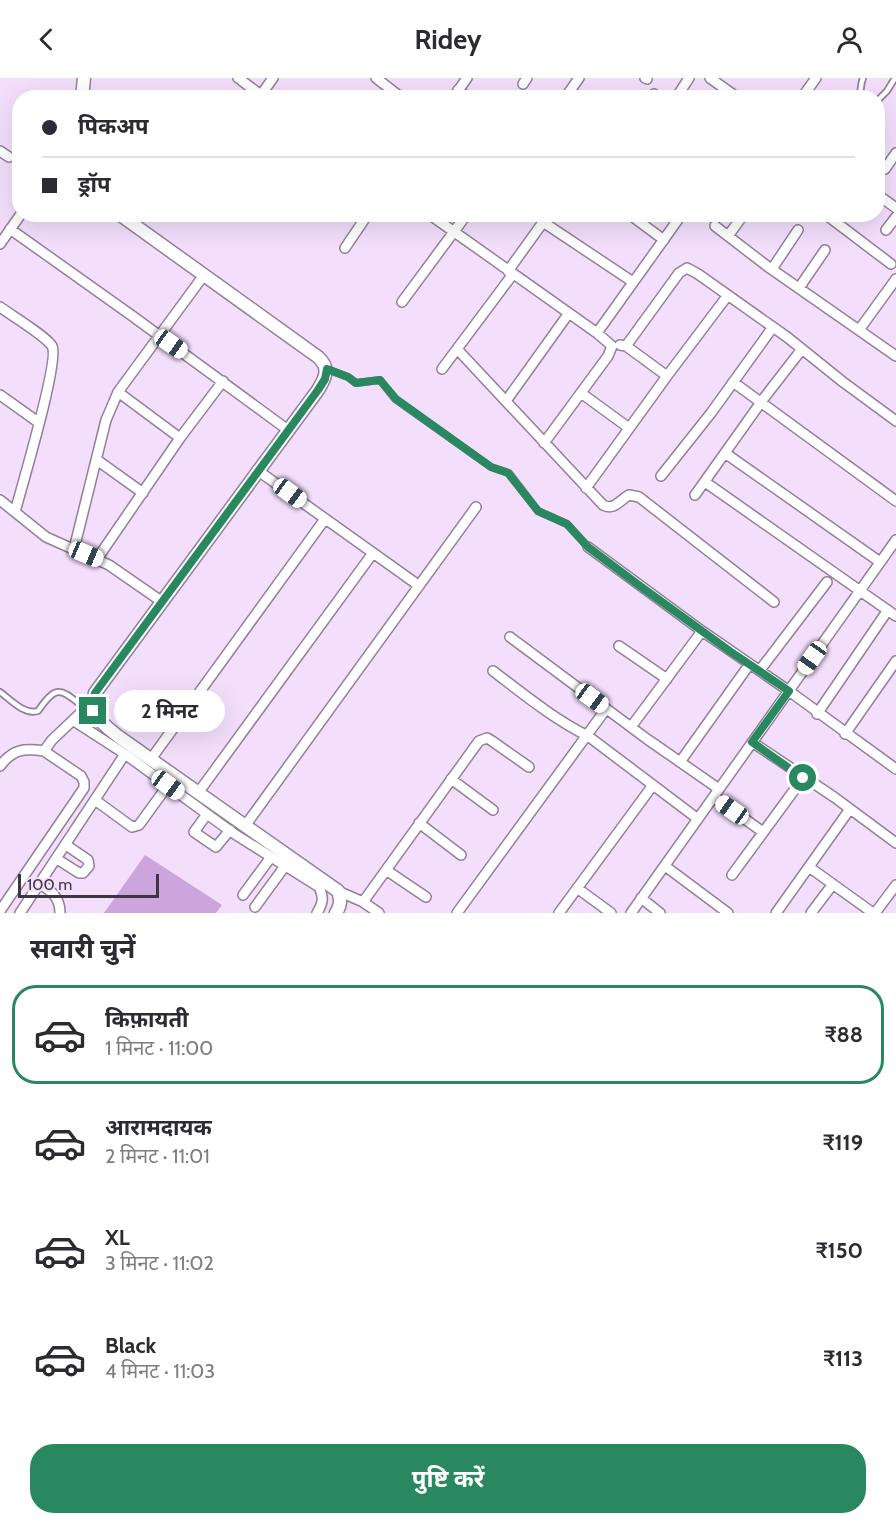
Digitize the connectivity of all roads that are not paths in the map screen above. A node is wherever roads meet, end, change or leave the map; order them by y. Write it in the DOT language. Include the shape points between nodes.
graph roads {
  1 [pos="238,78"];
  2 [pos="710,78"];
  3 [pos="895,78"];
  4 [pos="380,79"];
  5 [pos="255,90"];
  6 [pos="393,90"];
  7 [pos="727,90"];
  8 [pos="885,93"];
  9 [pos="0,151"];
  10 [pos="896,153"];
  11 [pos="9,158"];
  12 [pos="885,169"];
  13 [pos="896,217"];
  14 [pos="16,222"];
  15 [pos="131,222"];
  16 [pos="363,222"];
  17 [pos="440,222"];
  18 [pos="461,222"];
  19 [pos="543,222"];
  20 [pos="551,222"];
  21 [pos="640,222"];
  22 [pos="676,222"];
  23 [pos="738,222"];
  24 [pos="836,222"];
  25 [pos="715,226"];
  26 [pos="10,230"];
  27 [pos="886,230"];
  28 [pos="798,231"];
  29 [pos="454,232"];
  30 [pos="728,236"];
  31 [pos="664,240"];
  32 [pos="0,244"];
  33 [pos="345,248"];
  34 [pos="825,250"];
  35 [pos="891,264"];
  36 [pos="772,269"];
  37 [pos="511,272"];
  38 [pos="204,275"];
  39 [pos="896,279"];
  40 [pos="633,282"];
  41 [pos="799,288"];
  42 [pos="728,295"];
  43 [pos="402,302"];
  44 [pos="0,307"];
  45 [pos="569,313"];
  46 [pos="773,327"];
  47 [pos="859,330"];
  48 [pos="597,333"];
  49 [pos="159,335"];
  50 [pos="612,346"];
  51 [pos="626,346"];
  52 [pos="457,349"];
  53 [pos="802,349"];
  54 [pos="895,354"];
  55 [pos="327,369"];
  56 [pos="442,369"];
  57 [pos="667,376"];
  58 [pos="223,381"];
  59 [pos="733,382"];
  60 [pos="118,393"];
  61 [pos="581,393"];
  62 [pos="0,395"];
  63 [pos="506,401"];
  64 [pos="761,403"];
  65 [pos="896,421"];
  66 [pos="38,422"];
  67 [pos="629,428"];
  68 [pos="288,430"];
  69 [pos="180,438"];
  70 [pos="544,443"];
  71 [pos="725,453"];
  72 [pos="97,460"];
  73 [pos="257,470"];
  74 [pos="661,476"];
  75 [pos="705,482"];
  76 [pos="586,488"];
  77 [pos="143,493"];
  78 [pos="695,495"];
  79 [pos="0,500"];
  80 [pos="896,501"];
  81 [pos="476,507"];
  82 [pos="15,512"];
  83 [pos="325,519"];
  84 [pos="896,540"];
  85 [pos="588,547"];
  86 [pos="74,549"];
  87 [pos="373,553"];
  88 [pos="892,554"];
  89 [pos="97,559"];
  90 [pos="880,562"];
  91 [pos="827,582"];
  92 [pos="418,585"];
  93 [pos="859,591"];
  94 [pos="161,601"];
  95 [pos="774,602"];
  96 [pos="892,613"];
  97 [pos="702,632"];
  98 [pos="510,637"];
  99 [pos="619,646"];
  100 [pos="896,661"];
  101 [pos="749,665"];
  102 [pos="760,670"];
  103 [pos="493,671"];
  104 [pos="667,679"];
  105 [pos="789,691"];
  106 [pos="0,692"];
  107 [pos="89,706"];
  108 [pos="606,709"];
  109 [pos="817,714"];
  110 [pos="74,721"];
  111 [pos="631,727"];
  112 [pos="845,734"];
  113 [pos="588,736"];
  114 [pos="752,742"];
  115 [pos="44,751"];
  116 [pos="125,754"];
  117 [pos="151,759"];
  118 [pos="680,762"];
  119 [pos="0,766"];
  120 [pos="529,767"];
  121 [pos="896,769"];
  122 [pos="803,778"];
  123 [pos="451,779"];
  124 [pos="168,785"];
  125 [pos="653,785"];
  126 [pos="198,793"];
  127 [pos="716,793"];
  128 [pos="95,800"];
  129 [pos="850,809"];
  130 [pos="493,810"];
  131 [pos="207,814"];
  132 [pos="698,819"];
  133 [pos="419,823"];
  134 [pos="245,825"];
  135 [pos="230,830"];
  136 [pos="763,832"];
  137 [pos="896,843"];
  138 [pos="66,845"];
  139 [pos="461,855"];
  140 [pos="272,857"];
  141 [pos="57,859"];
  142 [pos="285,866"];
  143 [pos="664,866"];
  144 [pos="810,867"];
  145 [pos="386,870"];
  146 [pos="732,875"];
  147 [pos="40,884"];
  148 [pos="833,884"];
  149 [pos="896,885"];
  150 [pos="577,888"];
  151 [pos="338,891"];
  152 [pos="243,895"];
  153 [pos="426,897"];
  154 [pos="641,898"];
  155 [pos="363,902"];
  156 [pos="255,907"];
  157 [pos="0,911"];
  158 [pos="20,913"];
  159 [pos="60,913"];
  160 [pos="316,913"];
  161 [pos="336,913"];
  162 [pos="379,913"];
  163 [pos="457,913"];
  164 [pos="559,913"];
  165 [pos="611,913"];
  166 [pos="631,913"];
  167 [pos="660,913"];
  168 [pos="728,913"];
  169 [pos="776,913"];
  170 [pos="812,913"];
  171 [pos="874,913"];
  1 -- 5 [label="street"];
  2 -- 7 [label="street"];
  3 -- 8 [label="lane"];
  4 -- 6 [label="street"];
  9 -- 11 [label="street"];
  10 -- 12 [label="street"];
  13 -- 27 [label="street"];
  14 -- 26 [label="street"];
  15 -- 38 [label="street"];
  16 -- 33 [label="street"];
  17 -- 29 [label="street"];
  18 -- 29 [label="street"];
  19 -- 37 [label="street"];
  20 -- 40 [label="street"];
  21 -- 31 [label="street"];
  22 -- 31 [label="street"];
  23 -- 30 [label="street"];
  24 -- 35 [label="street"];
  25 -- 30 [label="street"];
  26 -- 32 [label="street"];
  26 -- 49 [label="street"];
  28 -- 36 [label="street"];
  29 -- 37 [label="street"];
  29 -- 43 [label="street"];
  30 -- 36 [label="street"];
  31 -- 40 [label="street"];
  34 -- 41 [label="street"];
  36 -- 41 [label="street"];
  37 -- 45 [label="street"];
  37 -- 52 [label="street"];
  38 -- 49 [label="street"];
  38 -- 55 [label="street" via="318,357"];
  39 -- 47 [label="street"];
  40 -- 48 [label="street"];
  41 -- 47 [label="street"];
  42 -- 46 [label="street"];
  42 -- 51 [label="street" via="693,270 682,270"];
  42 -- 57 [label="street"];
  44 -- 66 [label="street" via="53,348 51,377"];
  45 -- 48 [label="street"];
  45 -- 63 [label="street"];
  46 -- 53 [label="street"];
  46 -- 59 [label="street"];
  47 -- 54 [label="street"];
  48 -- 50 [label="street"];
  49 -- 58 [label="street"];
  49 -- 60 [label="street"];
  50 -- 51 [label="street"];
  50 -- 61 [label="street"];
  51 -- 57 [label="street"];
  52 -- 56 [label="street"];
  52 -- 63 [label="street"];
  53 -- 64 [label="street"];
  53 -- 65 [label="street"];
  55 -- 68 [label="street" via="318,390"];
  55 -- 85 [label="lane" via="356,383 380,380 396,399 491,467 508,473 538,511 567,524"];
  57 -- 67 [label="street"];
  58 -- 68 [label="street"];
  58 -- 69 [label="street"];
  59 -- 64 [label="street"];
  59 -- 74 [label="street"];
  60 -- 69 [label="street"];
  60 -- 72 [label="street" via="106,420"];
  61 -- 67 [label="street"];
  61 -- 70 [label="street"];
  62 -- 66 [label="street"];
  63 -- 70 [label="street"];
  64 -- 71 [label="street"];
  64 -- 80 [label="street"];
  66 -- 82 [label="street"];
  67 -- 76 [label="street"];
  68 -- 73 [label="street"];
  69 -- 77 [label="street"];
  70 -- 76 [label="street"];
  71 -- 75 [label="street"];
  71 -- 90 [label="street"];
  72 -- 77 [label="street"];
  72 -- 86 [label="street"];
  73 -- 83 [label="street"];
  73 -- 94 [label="street"];
  75 -- 78 [label="street"];
  75 -- 93 [label="street"];
  76 -- 95 [label="street" via="608,508 629,495 639,497"];
  77 -- 89 [label="street"];
  79 -- 82 [label="street"];
  81 -- 92 [label="street"];
  82 -- 86 [label="street" via="46,537"];
  83 -- 87 [label="street"];
  83 -- 117 [label="street"];
  84 -- 88 [label="street"];
  85 -- 97 [label="street"];
  86 -- 89 [label="street"];
  87 -- 92 [label="street"];
  87 -- 126 [label="street"];
  88 -- 90 [label="street"];
  89 -- 94 [label="street"];
  90 -- 93 [label="street"];
  91 -- 102 [label="street"];
  92 -- 134 [label="street"];
  93 -- 96 [label="street"];
  93 -- 105 [label="street"];
  94 -- 107 [label="street"];
  96 -- 109 [label="street"];
  97 -- 101 [label="street"];
  97 -- 104 [label="street"];
  98 -- 108 [label="street"];
  99 -- 104 [label="street"];
  100 -- 112 [label="street"];
  101 -- 102 [label="street"];
  101 -- 118 [label="street"];
  102 -- 105 [label="street"];
  103 -- 113 [label="street"];
  104 -- 111 [label="street"];
  105 -- 109 [label="street"];
  105 -- 114 [label="street"];
  106 -- 107 [label="lane" via="26,711 38,711 50,694 60,691"];
  107 -- 110 [label="street"];
  107 -- 117 [label="street" via="102,722"];
  108 -- 111 [label="street"];
  108 -- 113 [label="street"];
  109 -- 112 [label="street"];
  110 -- 115 [label="street"];
  110 -- 116 [label="street"];
  111 -- 118 [label="street"];
  112 -- 121 [label="street"];
  113 -- 125 [label="street"];
  113 -- 163 [label="street"];
  114 -- 122 [label="street"];
  114 -- 127 [label="street"];
  115 -- 119 [label="street" via="16,750"];
  115 -- 157 [label="street" via="81,777 84,788"];
  116 -- 124 [label="street"];
  116 -- 128 [label="street"];
  117 -- 126 [label="street"];
  118 -- 127 [label="street"];
  120 -- 123 [label="street" via="483,738"];
  122 -- 129 [label="street"];
  122 -- 136 [label="street"];
  123 -- 130 [label="street"];
  123 -- 133 [label="street"];
  124 -- 128 [label="street" via="135,827"];
  124 -- 131 [label="street"];
  125 -- 132 [label="street"];
  125 -- 150 [label="street"];
  126 -- 134 [label="street"];
  127 -- 132 [label="street"];
  127 -- 136 [label="street"];
  128 -- 138 [label="street"];
  129 -- 137 [label="street"];
  129 -- 144 [label="street"];
  131 -- 135 [label="street"];
  131 -- 135 [label="street" via="194,832 197,836 216,847"];
  132 -- 143 [label="street"];
  133 -- 139 [label="street"];
  133 -- 145 [label="street"];
  134 -- 151 [label="street"];
  135 -- 140 [label="street"];
  136 -- 146 [label="street"];
  138 -- 141 [label="street"];
  138 -- 141 [label="street" via="88,860 89,866 79,873"];
  140 -- 142 [label="street"];
  140 -- 152 [label="street"];
  141 -- 147 [label="street"];
  142 -- 156 [label="street"];
  142 -- 160 [label="street" via="319,887 323,897"];
  143 -- 154 [label="street"];
  143 -- 168 [label="street"];
  144 -- 148 [label="street"];
  144 -- 169 [label="street"];
  145 -- 153 [label="street"];
  145 -- 155 [label="street"];
  147 -- 158 [label="street"];
  147 -- 159 [label="street" via="56,897"];
  148 -- 170 [label="street"];
  148 -- 171 [label="street"];
  149 -- 171 [label="street"];
  150 -- 164 [label="street"];
  150 -- 165 [label="street"];
  151 -- 155 [label="street"];
  151 -- 161 [label="street" via="341,899"];
  154 -- 166 [label="street"];
  154 -- 167 [label="street"];
  155 -- 162 [label="street"];
}
